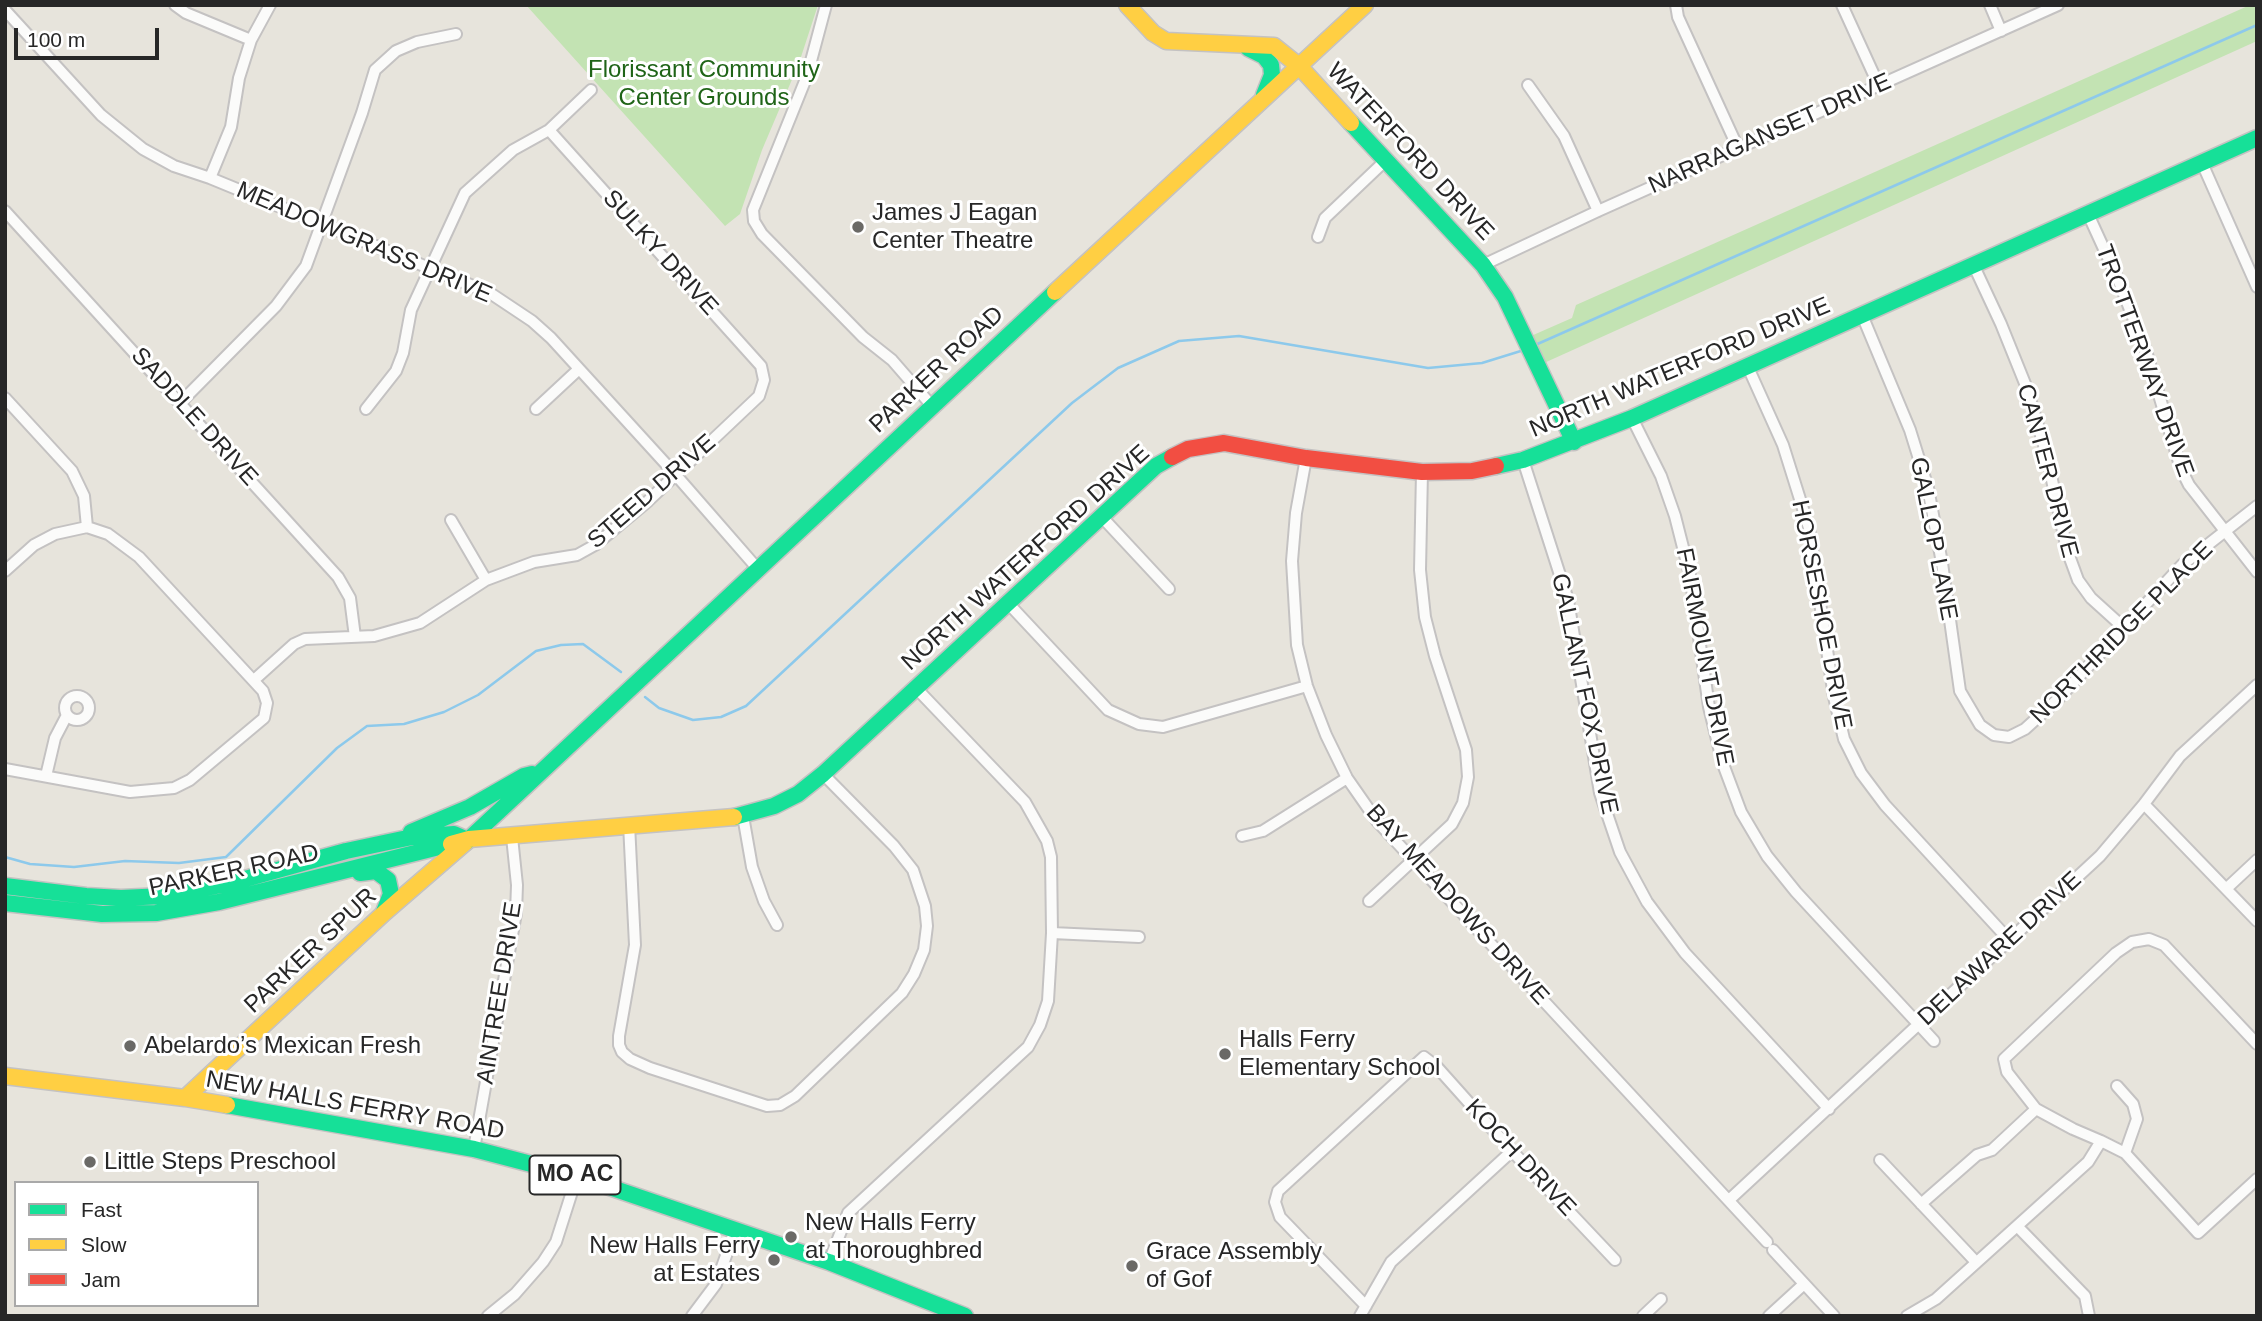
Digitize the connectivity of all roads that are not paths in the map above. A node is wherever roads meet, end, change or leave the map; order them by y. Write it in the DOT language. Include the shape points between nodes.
graph roads {
  1 [pos="176,5"];
  2 [pos="270,5"];
  3 [pos="827,5"];
  4 [pos="1127,5"];
  5 [pos="1365,5"];
  6 [pos="1676,5"];
  7 [pos="1842,5"];
  8 [pos="1990,5"];
  9 [pos="2058,5"];
  10 [pos="5,10"];
  11 [pos="2001,31"];
  12 [pos="456,34"];
  13 [pos="251,40"];
  14 [pos="1239,45"];
  15 [pos="1300,66"];
  16 [pos="1528,85"];
  17 [pos="1879,86"];
  18 [pos="591,90"];
  19 [pos="1260,102"];
  20 [pos="549,130"];
  21 [pos="2257,138"];
  22 [pos="1738,148"];
  23 [pos="1386,160"];
  24 [pos="2202,163"];
  25 [pos="209,178"];
  26 [pos="5,211"];
  27 [pos="1598,211"];
  28 [pos="2088,214"];
  29 [pos="321,225"];
  30 [pos="1318,237"];
  31 [pos="1973,264"];
  32 [pos="1483,265"];
  33 [pos="429,268"];
  34 [pos="2257,287"];
  35 [pos="1862,315"];
  36 [pos="1747,365"];
  37 [pos="579,369"];
  38 [pos="764,380"];
  39 [pos="5,398"];
  40 [pos="180,402"];
  41 [pos="932,406"];
  42 [pos="366,409"];
  43 [pos="536,409"];
  44 [pos="1632,418"];
  45 [pos="1574,442"];
  46 [pos="1306,458"];
  47 [pos="1523,460"];
  48 [pos="1422,472"];
  49 [pos="676,474"];
  50 [pos="2257,506"];
  51 [pos="1101,516"];
  52 [pos="451,520"];
  53 [pos="87,527"];
  54 [pos="2225,532"];
  55 [pos="757,568"];
  56 [pos="5,571"];
  57 [pos="2257,572"];
  58 [pos="485,580"];
  59 [pos="1169,589"];
  60 [pos="1007,602"];
  61 [pos="2123,627"];
  62 [pos="355,637"];
  63 [pos="254,680"];
  64 [pos="2257,685"];
  65 [pos="1307,686"];
  66 [pos="916,688"];
  67 [pos="67,715"];
  68 [pos="1980,724"];
  69 [pos="5,769"];
  70 [pos="541,771"];
  71 [pos="824,774"];
  72 [pos="46,776"];
  73 [pos="1347,778"];
  74 [pos="2144,804"];
  75 [pos="500,810"];
  76 [pos="743,816"];
  77 [pos="629,824"];
  78 [pos="1242,836"];
  79 [pos="512,837"];
  80 [pos="469,839"];
  81 [pos="376,845"];
  82 [pos="1412,860"];
  83 [pos="2257,860"];
  84 [pos="306,881"];
  85 [pos="5,886"];
  86 [pos="2227,888"];
  87 [pos="1368,901"];
  88 [pos="5,903"];
  89 [pos="384,914"];
  90 [pos="2257,921"];
  91 [pos="777,925"];
  92 [pos="1052,933"];
  93 [pos="1139,937"];
  94 [pos="2010,941"];
  95 [pos="1919,1024"];
  96 [pos="1934,1041"];
  97 [pos="2257,1044"];
  98 [pos="5,1076"];
  99 [pos="2118,1086"];
  100 [pos="186,1098"];
  101 [pos="1829,1109"];
  102 [pos="2036,1109"];
  103 [pos="2101,1141"];
  104 [pos="474,1149"];
  105 [pos="1512,1151"];
  106 [pos="2125,1153"];
  107 [pos="1880,1160"];
  108 [pos="576,1176"];
  109 [pos="2257,1179"];
  110 [pos="1729,1200"];
  111 [pos="1921,1204"];
  112 [pos="2017,1226"];
  113 [pos="735,1230"];
  114 [pos="1615,1260"];
  115 [pos="829,1262"];
  116 [pos="1976,1262"];
  117 [pos="1804,1284"];
  118 [pos="1661,1299"];
  119 [pos="1363,1311"];
  120 [pos="1915,1314"];
  121 [pos="488,1316"];
  122 [pos="692,1316"];
  123 [pos="965,1316"];
  124 [pos="1643,1316"];
  125 [pos="1769,1316"];
  126 [pos="1834,1316"];
  127 [pos="2089,1316"];
  1 -- 13 [label="street"];
  2 -- 13 [label="street"];
  3 -- 41 [label="street" via="806,80 753,210 754,221"];
  4 -- 14 [label="main road, WATERFORD DRIVE" via="1166,41"];
  5 -- 15 [label="main road, PARKER ROAD"];
  6 -- 22 [label="street"];
  7 -- 17 [label="street"];
  8 -- 11 [label="street"];
  9 -- 11 [label="street, NARRAGANSET DRIVE"];
  10 -- 25 [label="street, MEADOWGRASS DRIVE" via="121,133 174,166"];
  11 -- 17 [label="street, NARRAGANSET DRIVE"];
  12 -- 29 [label="street" via="397,51 375,70"];
  13 -- 25 [label="street" via="231,127"];
  14 -- 15 [label="main road, WATERFORD DRIVE" via="1274,46"];
  14 -- 19 [label="main road" via="1264,55 1271,65 1269,88"];
  15 -- 19 [label="main road, PARKER ROAD"];
  15 -- 23 [label="main road, WATERFORD DRIVE"];
  16 -- 27 [label="street" via="1564,136"];
  17 -- 22 [label="street, NARRAGANSET DRIVE"];
  18 -- 20 [label="street"];
  19 -- 41 [label="main road, PARKER ROAD"];
  20 -- 33 [label="street" via="513,150 465,193"];
  20 -- 38 [label="street, SULKY DRIVE" via="754,358"];
  21 -- 24 [label="main road, NORTH WATERFORD DRIVE"];
  22 -- 27 [label="street, NARRAGANSET DRIVE"];
  23 -- 30 [label="street" via="1325,218"];
  23 -- 32 [label="main road, WATERFORD DRIVE"];
  24 -- 28 [label="main road, NORTH WATERFORD DRIVE"];
  24 -- 34 [label="street"];
  25 -- 29 [label="street, MEADOWGRASS DRIVE"];
  26 -- 40 [label="street, SADDLE DRIVE"];
  27 -- 32 [label="street, NARRAGANSET DRIVE"];
  28 -- 31 [label="main road, NORTH WATERFORD DRIVE"];
  28 -- 54 [label="street, TROTTERWAY DRIVE" via="2146,351 2181,469"];
  29 -- 33 [label="street, MEADOWGRASS DRIVE"];
  29 -- 40 [label="street" via="306,266 276,306"];
  31 -- 35 [label="main road, NORTH WATERFORD DRIVE"];
  31 -- 61 [label="street, CANTER DRIVE" via="2026,386 2078,580"];
  32 -- 45 [label="main road, WATERFORD DRIVE" via="1505,297"];
  33 -- 37 [label="street, MEADOWGRASS DRIVE" via="490,293 532,321"];
  33 -- 42 [label="street" via="411,310 396,371"];
  35 -- 36 [label="main road, NORTH WATERFORD DRIVE"];
  35 -- 68 [label="street, GALLOP LANE" via="1910,430 1928,488 1960,691"];
  36 -- 44 [label="main road, NORTH WATERFORD DRIVE"];
  36 -- 94 [label="street, HORSESHOE DRIVE" via="1783,445 1809,528 1833,697 1844,740 1885,805"];
  37 -- 43 [label="street"];
  37 -- 49 [label="street, MEADOWGRASS DRIVE"];
  38 -- 49 [label="street, STEED DRIVE" via="755,401"];
  39 -- 53 [label="street" via="72,471 84,496"];
  40 -- 62 [label="street, SADDLE DRIVE" via="338,576 349,598"];
  41 -- 55 [label="main road, PARKER ROAD"];
  44 -- 45 [label="main road, NORTH WATERFORD DRIVE"];
  44 -- 95 [label="street, FAIRMOUNT DRIVE" via="1675,516 1690,575 1709,707 1741,812 1789,883"];
  45 -- 47 [label="main road, NORTH WATERFORD DRIVE"];
  46 -- 48 [label="main road, NORTH WATERFORD DRIVE"];
  46 -- 51 [label="main road, NORTH WATERFORD DRIVE" via="1224,443 1188,449 1156,466"];
  46 -- 65 [label="street, BAY MEADOWS DRIVE" via="1292,561 1297,645"];
  47 -- 48 [label="main road, NORTH WATERFORD DRIVE" via="1472,471"];
  47 -- 101 [label="street, GALLANT FOX DRIVE" via="1567,600 1600,793 1620,852 1647,902 1685,953"];
  48 -- 82 [label="street" via="1420,570 1425,617 1466,751 1468,777 1463,803 1452,824"];
  49 -- 55 [label="street, MEADOWGRASS DRIVE"];
  49 -- 58 [label="street, STEED DRIVE" via="595,545 577,555 534,562"];
  50 -- 54 [label="street, NORTHRIDGE PLACE"];
  51 -- 59 [label="street"];
  51 -- 60 [label="main road, NORTH WATERFORD DRIVE"];
  52 -- 58 [label="street"];
  53 -- 56 [label="street" via="55,534 34,545"];
  53 -- 63 [label="street" via="107,534 139,557"];
  54 -- 57 [label="street, TROTTERWAY DRIVE"];
  54 -- 61 [label="street, NORTHRIDGE PLACE" via="2182,565"];
  55 -- 70 [label="main road, PARKER ROAD"];
  58 -- 62 [label="street, STEED DRIVE" via="420,623"];
  60 -- 65 [label="street" via="1108,710 1139,724 1163,727"];
  60 -- 66 [label="main road, NORTH WATERFORD DRIVE"];
  61 -- 68 [label="street, NORTHRIDGE PLACE" via="2025,729 2009,737 1994,735"];
  62 -- 63 [label="street, STEED DRIVE" via="305,639"];
  63 -- 72 [label="street" via="267,703 264,718 190,780 174,788 130,792"];
  64 -- 74 [label="street, DELAWARE DRIVE" via="2180,756"];
  65 -- 73 [label="street, BAY MEADOWS DRIVE"];
  66 -- 71 [label="main road, NORTH WATERFORD DRIVE"];
  66 -- 92 [label="street" via="1025,802 1038,823 1051,857"];
  67 -- 72 [label="street" via="55,738"];
  69 -- 72 [label="street"];
  70 -- 75 [label="main road, PARKER ROAD"];
  70 -- 81 [label="main road, PARKER ROAD" via="470,807"];
  71 -- 76 [label="main road, NORTH WATERFORD DRIVE" via="799,794"];
  71 -- 77 [label="street" via="913,870 925,906 924,950 902,993 795,1096 780,1105 767,1106 650,1068 630,1059 619,1045 635,945"];
  73 -- 78 [label="street" via="1263,831"];
  73 -- 82 [label="street, BAY MEADOWS DRIVE"];
  74 -- 86 [label="street"];
  74 -- 94 [label="street, DELAWARE DRIVE" via="2101,856"];
  75 -- 79 [label="main road" via="503,826"];
  75 -- 80 [label="main road, PARKER ROAD"];
  76 -- 77 [label="main road, NORTH WATERFORD DRIVE"];
  76 -- 91 [label="street" via="752,867"];
  77 -- 79 [label="main road, NORTH WATERFORD DRIVE"];
  79 -- 80 [label="main road, NORTH WATERFORD DRIVE"];
  79 -- 104 [label="street, AINTREE DRIVE" via="516,913"];
  80 -- 81 [label="main road, PARKER ROAD" via="440,834"];
  80 -- 84 [label="main road, PARKER ROAD"];
  80 -- 89 [label="main road, PARKER SPUR"];
  81 -- 85 [label="main road, PARKER ROAD" via="164,896 86,896"];
  82 -- 87 [label="street"];
  82 -- 110 [label="street, BAY MEADOWS DRIVE"];
  83 -- 86 [label="street"];
  84 -- 88 [label="main road, PARKER ROAD" via="156,913 102,914"];
  84 -- 89 [label="main road" via="376,871 388,880 391,894"];
  86 -- 90 [label="street"];
  89 -- 100 [label="main road, PARKER SPUR"];
  92 -- 93 [label="street"];
  92 -- 115 [label="street" via="1048,1001 1028,1047 860,1200 848,1213"];
  94 -- 95 [label="street, DELAWARE DRIVE"];
  95 -- 96 [label="street, FAIRMOUNT DRIVE"];
  95 -- 101 [label="street, DELAWARE DRIVE"];
  97 -- 102 [label="street" via="2164,945 2149,939 2133,942 2004,1059 2007,1072"];
  98 -- 100 [label="main road, NEW HALLS FERRY ROAD / MO AC"];
  99 -- 106 [label="street" via="2133,1104 2137,1119"];
  100 -- 104 [label="main road, NEW HALLS FERRY ROAD / MO AC"];
  101 -- 110 [label="street, DELAWARE DRIVE"];
  102 -- 103 [label="street"];
  102 -- 111 [label="street" via="1992,1150 1977,1155"];
  103 -- 106 [label="street"];
  103 -- 112 [label="street" via="2088,1162"];
  104 -- 108 [label="main road, NEW HALLS FERRY ROAD / MO AC"];
  105 -- 114 [label="street, KOCH DRIVE"];
  105 -- 119 [label="street" via="1391,1262"];
  105 -- 119 [label="street, KOCH DRIVE" via="1424,1057 1278,1191 1275,1202 1280,1217"];
  106 -- 109 [label="street" via="2198,1233"];
  107 -- 111 [label="street"];
  108 -- 113 [label="main road, NEW HALLS FERRY ROAD / MO AC"];
  108 -- 121 [label="street" via="550,1252 526,1283"];
  110 -- 117 [label="street, BAY MEADOWS DRIVE"];
  111 -- 116 [label="street"];
  112 -- 116 [label="street"];
  112 -- 127 [label="street" via="2085,1296"];
  113 -- 115 [label="main road, NEW HALLS FERRY ROAD / MO AC"];
  113 -- 122 [label="street" via="716,1284"];
  115 -- 123 [label="main road, NEW HALLS FERRY ROAD / MO AC"];
  116 -- 120 [label="street"];
  117 -- 125 [label="street"];
  117 -- 126 [label="street, BAY MEADOWS DRIVE"];
  118 -- 124 [label="street"];
}
